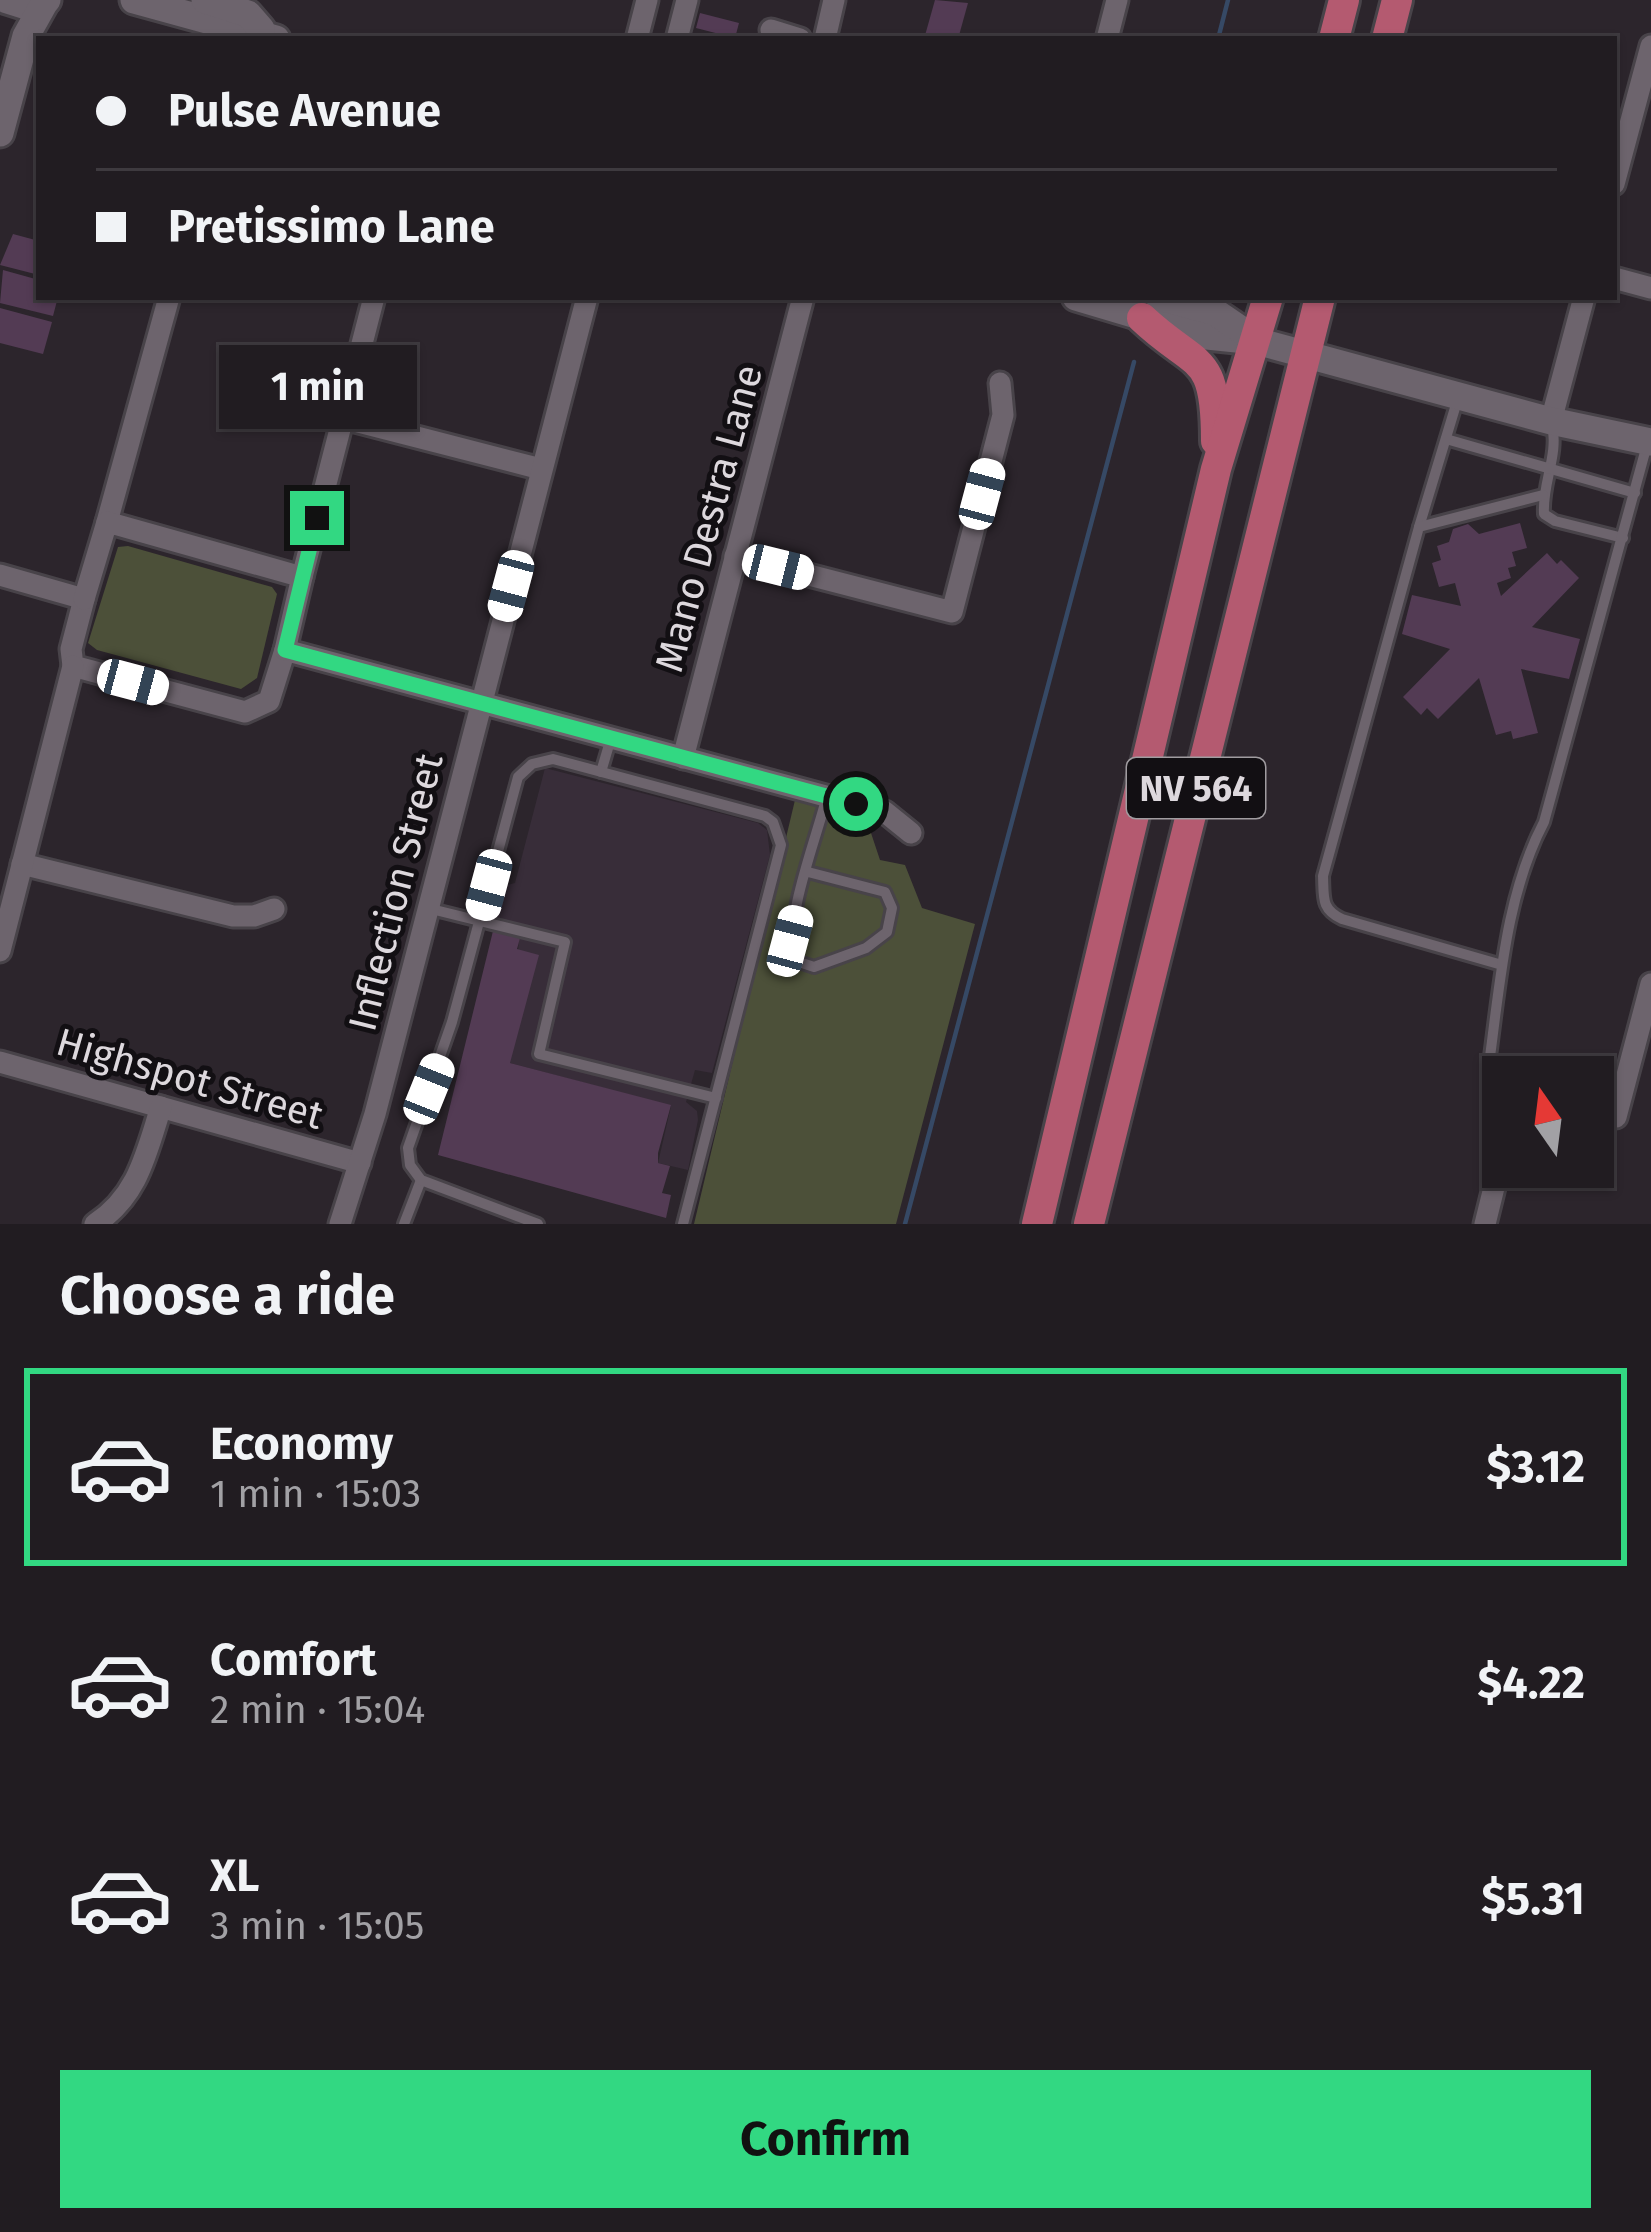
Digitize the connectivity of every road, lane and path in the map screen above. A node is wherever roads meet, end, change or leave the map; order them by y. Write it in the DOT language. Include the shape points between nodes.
graph roads {
  1 [pos="7,0"];
  2 [pos="134,0"];
  3 [pos="206,0"];
  4 [pos="647,0"];
  5 [pos="687,0"];
  6 [pos="834,0"];
  7 [pos="1117,0"];
  8 [pos="1344,0"];
  9 [pos="1396,0"];
  10 [pos="46,1"];
  11 [pos="771,30"];
  12 [pos="265,36"];
  13 [pos="270,36"];
  14 [pos="638,36"];
  15 [pos="678,36"];
  16 [pos="790,36"];
  17 [pos="826,36"];
  18 [pos="1108,36"];
  19 [pos="1335,36"];
  20 [pos="1388,36"];
  21 [pos="1651,46"];
  22 [pos="0,133"];
  23 [pos="1617,173"];
  24 [pos="1617,279"];
  25 [pos="1651,288"];
  26 [pos="168,300"];
  27 [pos="373,300"];
  28 [pos="586,300"];
  29 [pos="802,300"];
  30 [pos="1096,300"];
  31 [pos="1267,300"];
  32 [pos="1319,300"];
  33 [pos="1583,300"];
  34 [pos="1151,308"];
  35 [pos="1256,340"];
  36 [pos="1305,353"];
  37 [pos="1000,383"];
  38 [pos="1459,396"];
  39 [pos="343,418"];
  40 [pos="1551,421"];
  41 [pos="1447,439"];
  42 [pos="1649,442"];
  43 [pos="1551,467"];
  44 [pos="541,469"];
  45 [pos="1216,469"];
  46 [pos="1634,494"];
  47 [pos="1543,495"];
  48 [pos="107,522"];
  49 [pos="1419,527"];
  50 [pos="1623,538"];
  51 [pos="735,556"];
  52 [pos="0,575"];
  53 [pos="302,577"];
  54 [pos="84,599"];
  55 [pos="285,650"];
  56 [pos="73,666"];
  57 [pos="481,703"];
  58 [pos="611,738"];
  59 [pos="683,758"];
  60 [pos="601,772"];
  61 [pos="827,796"];
  62 [pos="911,833"];
  63 [pos="22,864"];
  64 [pos="808,872"];
  65 [pos="428,908"];
  66 [pos="274,909"];
  67 [pos="479,921"];
  68 [pos="0,950"];
  69 [pos="1502,965"];
  70 [pos="1651,984"];
  71 [pos="1490,1056"];
  72 [pos="0,1062"];
  73 [pos="716,1098"];
  74 [pos="160,1107"];
  75 [pos="1614,1117"];
  76 [pos="360,1163"];
  77 [pos="421,1180"];
  78 [pos="1494,1188"];
  79 [pos="95,1224"];
  80 [pos="340,1224"];
  81 [pos="404,1224"];
  82 [pos="538,1224"];
  83 [pos="682,1224"];
  84 [pos="1037,1224"];
  85 [pos="1089,1224"];
  86 [pos="1485,1224"];
  1 -- 10 [label="street"];
  2 -- 12 [label="street"];
  3 -- 13 [label="street" via="248,14"];
  4 -- 14 [label="street"];
  5 -- 15 [label="street"];
  6 -- 17 [label="street"];
  7 -- 18 [label="street"];
  8 -- 19 [label="main road"];
  9 -- 20 [label="main road"];
  10 -- 22 [label="street" via="26,36"];
  11 -- 16 [label="street"];
  21 -- 23 [label="street"];
  24 -- 25 [label="street"];
  26 -- 48 [label="street"];
  27 -- 39 [label="street"];
  28 -- 44 [label="street, Inflection Street"];
  29 -- 51 [label="street, Mano Destra Lane"];
  30 -- 34 [label="street"];
  31 -- 35 [label="main road, NV 564"];
  32 -- 36 [label="main road, NV 564"];
  33 -- 40 [label="street"];
  34 -- 35 [label="street" via="1207,335"];
  34 -- 45 [label="main road" via="1165,340 1208,374"];
  35 -- 36 [label="street"];
  35 -- 45 [label="main road, NV 564"];
  36 -- 38 [label="street"];
  36 -- 85 [label="main road, NV 564"];
  37 -- 51 [label="street" via="1003,415 952,612"];
  38 -- 40 [label="street"];
  38 -- 41 [label="lane"];
  39 -- 44 [label="street"];
  39 -- 53 [label="street"];
  40 -- 42 [label="street"];
  40 -- 43 [label="lane"];
  41 -- 43 [label="lane"];
  41 -- 49 [label="lane"];
  42 -- 46 [label="lane"];
  43 -- 46 [label="lane"];
  43 -- 47 [label="lane"];
  44 -- 57 [label="street, Inflection Street"];
  45 -- 84 [label="main road, NV 564"];
  46 -- 50 [label="lane"];
  47 -- 49 [label="lane"];
  47 -- 50 [label="lane" via="1544,514 1555,521"];
  48 -- 53 [label="street"];
  48 -- 54 [label="street"];
  49 -- 69 [label="lane" via="1324,876 1324,905 1342,920"];
  50 -- 69 [label="lane"];
  51 -- 59 [label="street, Mano Destra Lane"];
  52 -- 54 [label="street"];
  53 -- 55 [label="street"];
  54 -- 56 [label="street"];
  55 -- 56 [label="street" via="269,701 245,712"];
  55 -- 57 [label="street"];
  56 -- 63 [label="street"];
  57 -- 58 [label="street"];
  57 -- 65 [label="street, Inflection Street"];
  58 -- 59 [label="street"];
  58 -- 60 [label="lane"];
  59 -- 61 [label="street"];
  60 -- 67 [label="lane" via="553,759 524,769"];
  60 -- 73 [label="lane" via="765,817 778,833"];
  61 -- 62 [label="street" via="885,812"];
  61 -- 64 [label="lane"];
  63 -- 66 [label="street" via="233,916"];
  63 -- 68 [label="street"];
  64 -- 64 [label="lane" via="790,941 793,960 814,967 887,932 892,908 885,892"];
  65 -- 67 [label="lane"];
  65 -- 76 [label="street, Inflection Street"];
  67 -- 73 [label="lane" via="565,942 539,1054"];
  67 -- 77 [label="lane" via="408,1148"];
  69 -- 71 [label="lane"];
  70 -- 75 [label="street"];
  72 -- 74 [label="street, Highspot Street"];
  73 -- 83 [label="lane"];
  74 -- 76 [label="street, Highspot Street"];
  74 -- 79 [label="street" via="129,1195"];
  76 -- 80 [label="street, Inflection Street"];
  77 -- 81 [label="lane"];
  77 -- 82 [label="lane"];
  78 -- 86 [label="street"];
}
